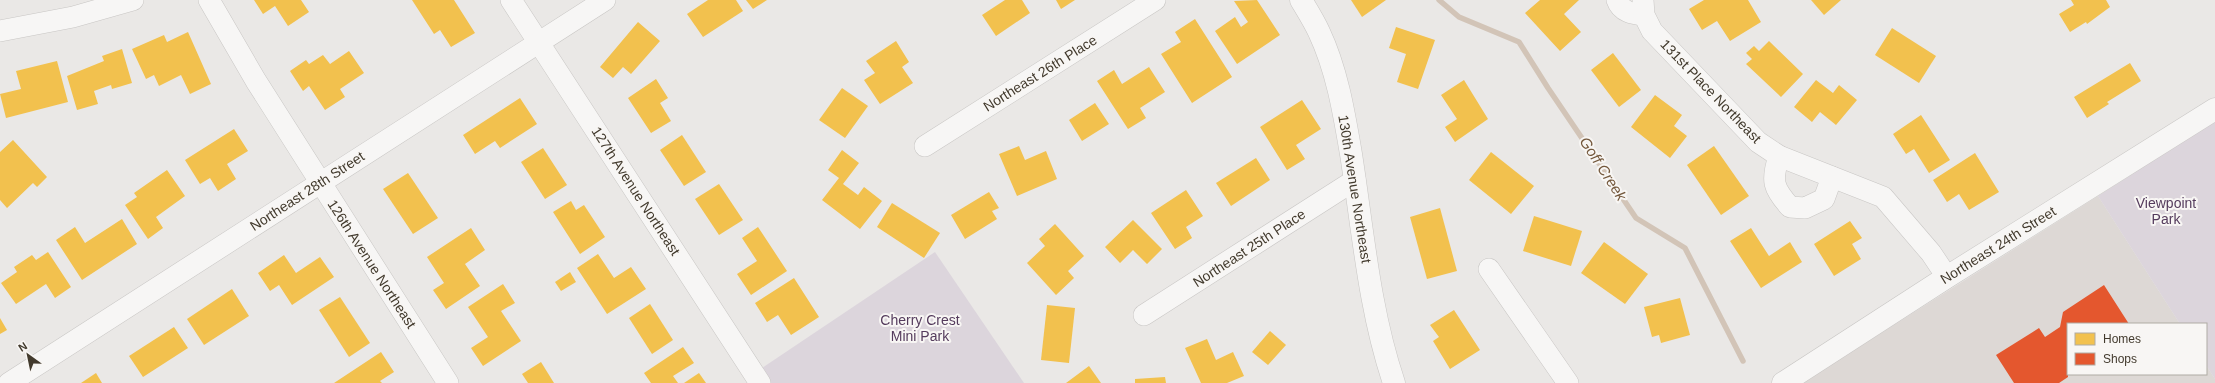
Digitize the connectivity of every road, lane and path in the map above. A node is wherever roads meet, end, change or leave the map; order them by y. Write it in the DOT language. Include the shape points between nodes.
graph roads {
  1 [pos="133,0"];
  2 [pos="209,0"];
  3 [pos="511,0"];
  4 [pos="606,0"];
  5 [pos="1155,0"];
  6 [pos="1302,0"];
  7 [pos="1617,0"];
  8 [pos="1644,8"];
  9 [pos="0,31"];
  10 [pos="540,43"];
  11 [pos="2215,108"];
  12 [pos="925,146"];
  13 [pos="1779,156"];
  14 [pos="1832,177"];
  15 [pos="1355,180"];
  16 [pos="320,183"];
  17 [pos="1489,269"];
  18 [pos="1947,277"];
  19 [pos="1144,315"];
  20 [pos="9,383"];
  21 [pos="448,383"];
  22 [pos="760,383"];
  23 [pos="1394,383"];
  24 [pos="1568,383"];
  25 [pos="1783,383"];
  1 -- 9 [label="street" via="73,17"];
  2 -- 16 [label="street, 126th Avenue Northeast"];
  3 -- 10 [label="street, 127th Avenue Northeast"];
  4 -- 10 [label="street, Northeast 28th Street"];
  5 -- 12 [label="street, Northeast 26th Place"];
  6 -- 15 [label="street, 130th Avenue Northeast" via="1320,32 1336,78"];
  7 -- 8 [label="street" via="1629,13"];
  8 -- 13 [label="street, 131st Place Northeast" via="1652,31 1758,142"];
  10 -- 16 [label="street, Northeast 28th Street"];
  10 -- 22 [label="street, 127th Avenue Northeast"];
  11 -- 18 [label="street, Northeast 24th Street"];
  13 -- 14 [label="street, 131st Place Northeast"];
  13 -- 14 [label="street" via="1774,173 1777,192 1790,207 1805,208 1824,199"];
  14 -- 18 [label="street, 131st Place Northeast" via="1883,197 1931,253"];
  15 -- 19 [label="street, Northeast 25th Place"];
  15 -- 23 [label="street, 130th Avenue Northeast" via="1371,297"];
  16 -- 20 [label="street, Northeast 28th Street"];
  16 -- 21 [label="street, 126th Avenue Northeast"];
  17 -- 24 [label="street"];
  18 -- 25 [label="street, Northeast 24th Street"];
}
